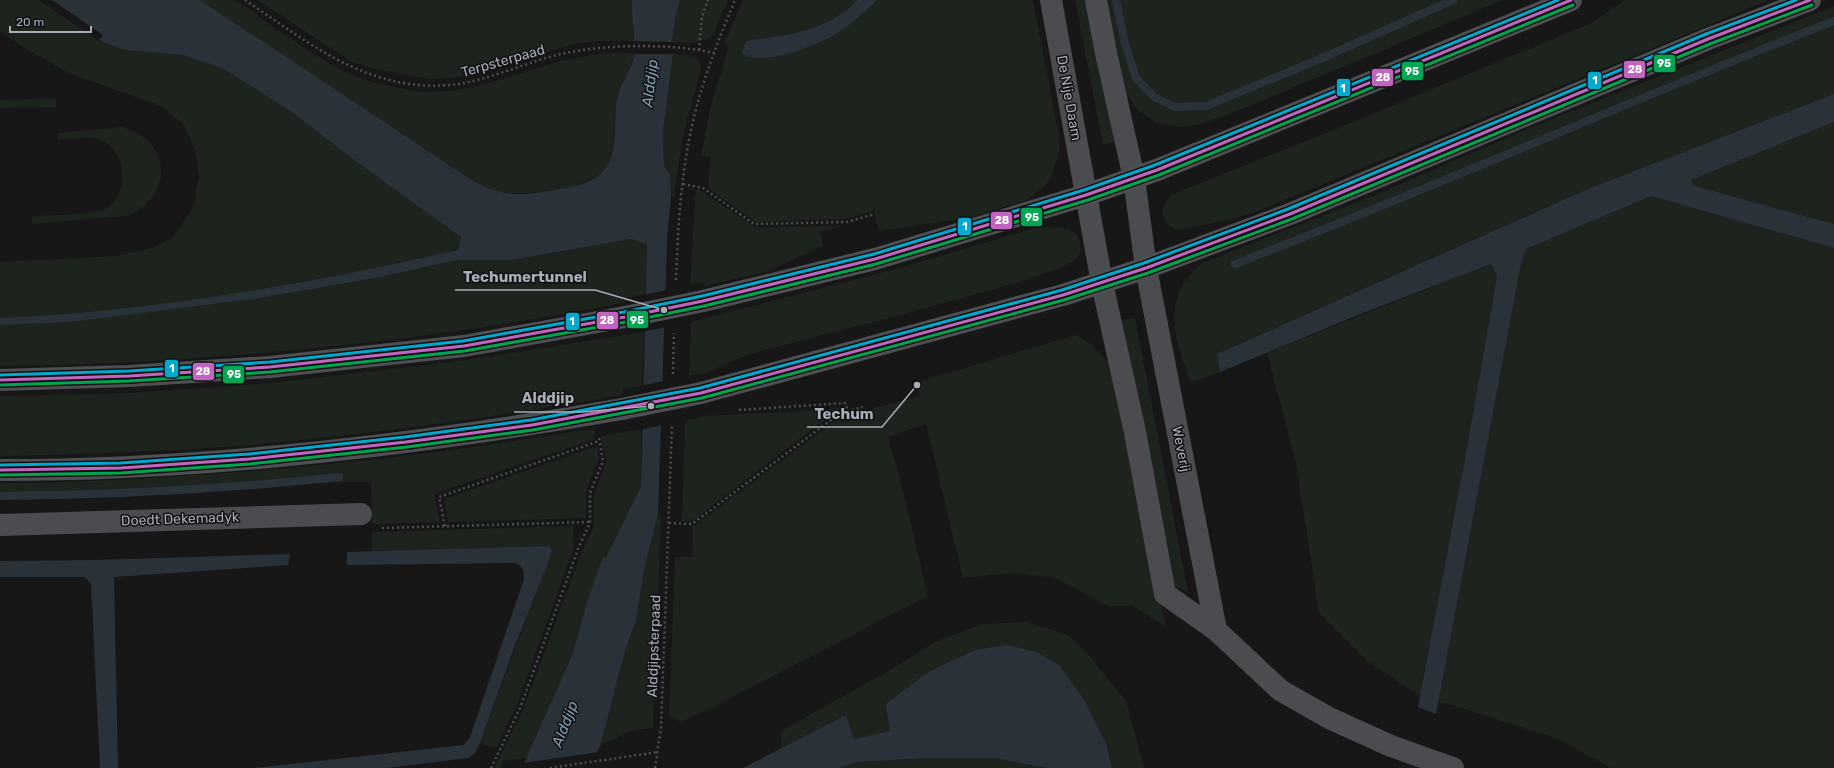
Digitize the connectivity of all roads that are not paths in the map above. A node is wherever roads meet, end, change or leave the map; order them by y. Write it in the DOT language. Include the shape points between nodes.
graph roads {
  1 [pos="1051,0"];
  2 [pos="1096,0"];
  3 [pos="1571,0"];
  4 [pos="1810,0"];
  5 [pos="1134,178"];
  6 [pos="1086,195"];
  7 [pos="1146,268"];
  8 [pos="1102,283"];
  9 [pos="0,380"];
  10 [pos="0,470"];
  11 [pos="361,514"];
  12 [pos="0,525"];
  13 [pos="1216,630"];
  14 [pos="1453,768"];
  1 -- 6 [label="street, De Nije Daam"];
  2 -- 5 [label="street"];
  3 -- 5 [label="main road"];
  4 -- 7 [label="main road" via="1708,39 1290,214"];
  5 -- 6 [label="main road"];
  5 -- 7 [label="street, Weverij"];
  6 -- 8 [label="street, De Nije Daam"];
  6 -- 9 [label="main road, bridge" via="875,259 703,301 464,346 270,367 129,376"];
  7 -- 8 [label="main road"];
  7 -- 13 [label="street, Weverij"];
  8 -- 10 [label="main road, bridge" via="899,341 701,393 532,425 249,459 121,468"];
  8 -- 13 [label="street" via="1135,432 1165,594"];
  11 -- 12 [label="street, Doedt Dekemadyk"];
  13 -- 14 [label="street" via="1280,690 1317,711 1391,746"];
}
